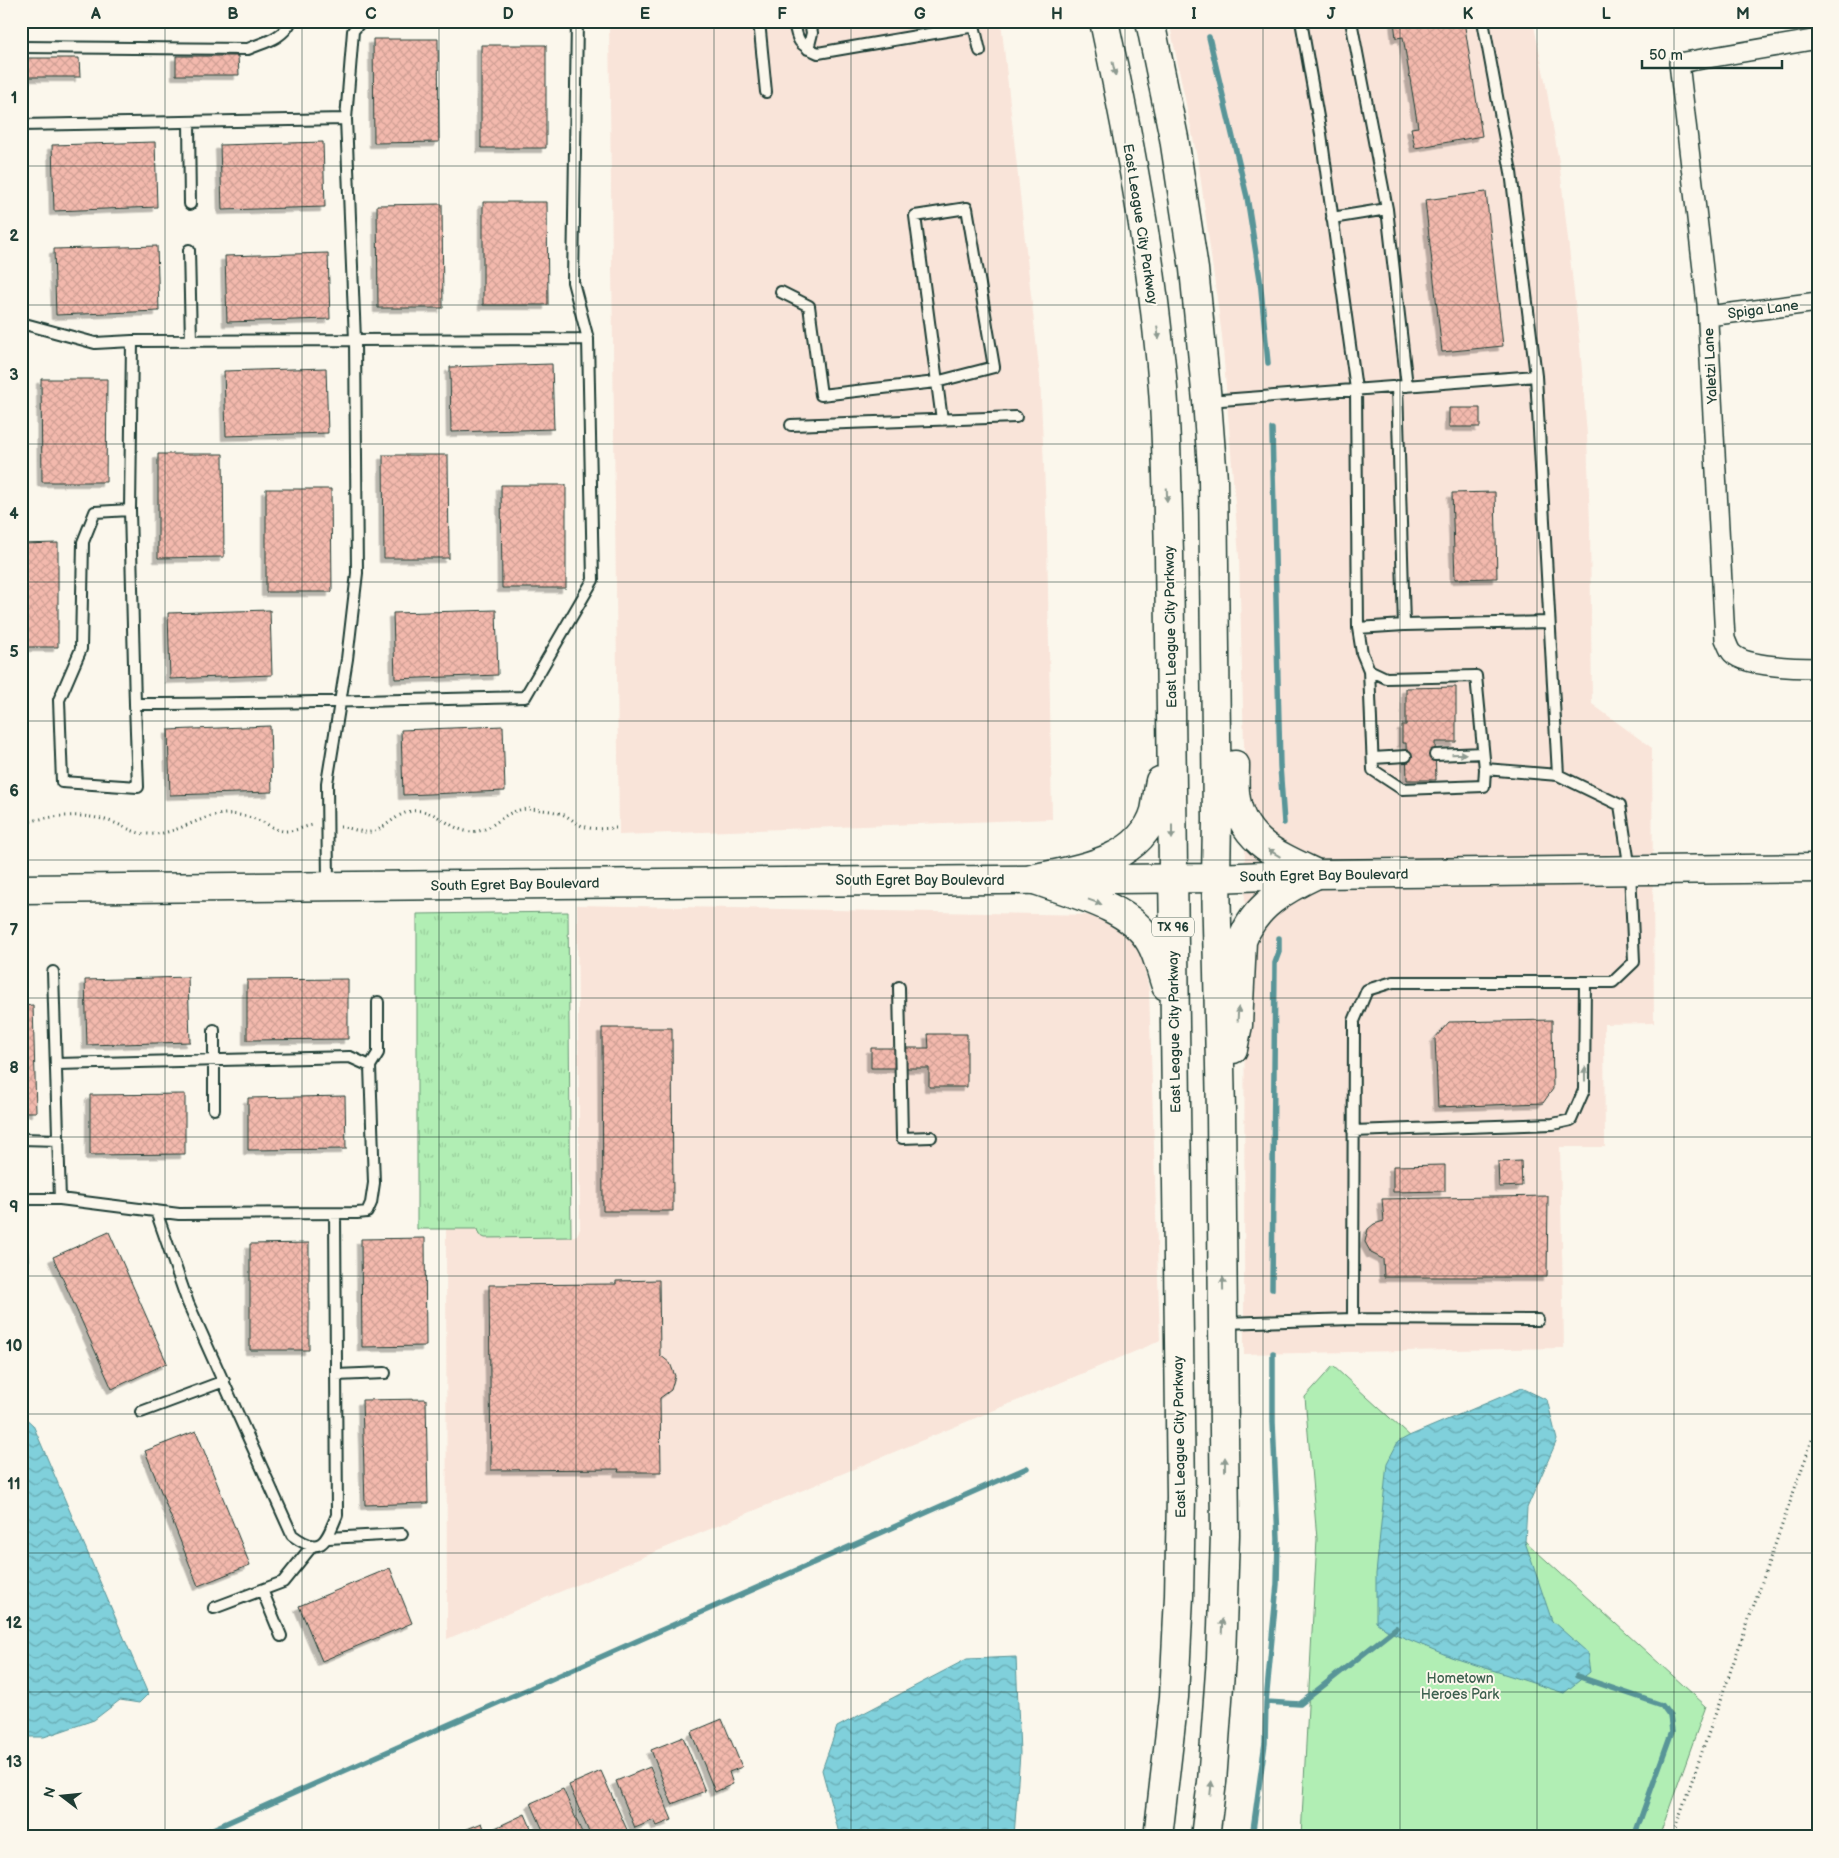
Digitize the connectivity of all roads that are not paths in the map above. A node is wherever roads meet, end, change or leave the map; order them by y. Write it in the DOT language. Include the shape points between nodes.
graph roads {
  1 [pos="291,21"];
  2 [pos="361,21"];
  3 [pos="577,21"];
  4 [pos="759,21"];
  5 [pos="794,21"];
  6 [pos="810,21"];
  7 [pos="1104,21"];
  8 [pos="1301,21"];
  9 [pos="1352,21"];
  10 [pos="1483,21"];
  11 [pos="1154,23"];
  12 [pos="974,24"];
  13 [pos="1818,39"];
  14 [pos="21,46"];
  15 [pos="808,49"];
  16 [pos="980,51"];
  17 [pos="766,92"];
  18 [pos="346,119"];
  19 [pos="189,122"];
  20 [pos="21,125"];
  21 [pos="190,204"];
  22 [pos="1387,209"];
  23 [pos="1332,218"];
  24 [pos="189,250"];
  25 [pos="781,292"];
  26 [pos="1818,302"];
  27 [pos="1708,316"];
  28 [pos="21,323"];
  29 [pos="588,339"];
  30 [pos="355,340"];
  31 [pos="132,341"];
  32 [pos="192,341"];
  33 [pos="1536,376"];
  34 [pos="936,382"];
  35 [pos="1402,386"];
  36 [pos="1356,389"];
  37 [pos="1207,401"];
  38 [pos="1016,417"];
  39 [pos="942,420"];
  40 [pos="791,425"];
  41 [pos="130,510"];
  42 [pos="1214,559"];
  43 [pos="1549,622"];
  44 [pos="1404,625"];
  45 [pos="1358,628"];
  46 [pos="1818,668"];
  47 [pos="1369,670"];
  48 [pos="340,701"];
  49 [pos="135,704"];
  50 [pos="1171,710"];
  51 [pos="1483,753"];
  52 [pos="1435,755"];
  53 [pos="1406,756"];
  54 [pos="1373,758"];
  55 [pos="1485,769"];
  56 [pos="1558,775"];
  57 [pos="1818,868"];
  58 [pos="1630,870"];
  59 [pos="1318,874"];
  60 [pos="1172,878"];
  61 [pos="1216,878"];
  62 [pos="1032,879"];
  63 [pos="328,885"];
  64 [pos="21,889"];
  65 [pos="53,972"];
  66 [pos="1585,982"];
  67 [pos="899,987"];
  68 [pos="378,1002"];
  69 [pos="1174,1012"];
  70 [pos="214,1030"];
  71 [pos="214,1060"];
  72 [pos="57,1064"];
  73 [pos="370,1066"];
  74 [pos="214,1109"];
  75 [pos="1221,1113"];
  76 [pos="1353,1131"];
  77 [pos="931,1137"];
  78 [pos="21,1139"];
  79 [pos="59,1140"];
  80 [pos="21,1199"];
  81 [pos="60,1199"];
  82 [pos="156,1211"];
  83 [pos="335,1214"];
  84 [pos="21,1248"];
  85 [pos="23,1296"];
  86 [pos="1353,1318"];
  87 [pos="1538,1320"];
  88 [pos="1224,1323"];
  89 [pos="385,1373"];
  90 [pos="336,1375"];
  91 [pos="224,1381"];
  92 [pos="140,1412"];
  93 [pos="402,1534"];
  94 [pos="328,1538"];
  95 [pos="312,1546"];
  96 [pos="262,1590"];
  97 [pos="214,1608"];
  98 [pos="281,1636"];
  99 [pos="1158,1837"];
  100 [pos="1205,1837"];
  1 -- 14 [label="lane" via="287,31 248,48"];
  2 -- 18 [label="lane" via="353,31"];
  3 -- 29 [label="lane" via="573,282"];
  4 -- 17 [label="lane"];
  5 -- 15 [label="lane" via="796,38"];
  6 -- 15 [label="lane" via="812,33"];
  7 -- 50 [label="main road, East League City Parkway / TX 96, one-way" via="1137,186 1159,346 1164,400"];
  8 -- 23 [label="lane"];
  9 -- 22 [label="lane"];
  10 -- 33 [label="lane" via="1511,172"];
  11 -- 37 [label="main road" via="1192,260"];
  12 -- 15 [label="lane" via="818,53"];
  12 -- 16 [label="lane"];
  13 -- 27 [label="street, Yaletzi Lane" via="1679,63"];
  18 -- 19 [label="lane"];
  18 -- 30 [label="lane"];
  19 -- 20 [label="lane"];
  19 -- 21 [label="lane"];
  22 -- 23 [label="lane"];
  22 -- 35 [label="lane"];
  23 -- 36 [label="lane"];
  24 -- 32 [label="lane"];
  25 -- 34 [label="lane" via="809,306 821,396"];
  26 -- 27 [label="street, Spiga Lane"];
  27 -- 46 [label="street, Yaletzi Lane" via="1725,639 1732,654 1746,661 1789,668"];
  28 -- 31 [label="lane" via="96,343"];
  29 -- 30 [label="lane"];
  29 -- 48 [label="lane" via="593,580 525,698"];
  30 -- 32 [label="lane"];
  30 -- 48 [label="lane" via="357,573"];
  31 -- 32 [label="lane"];
  31 -- 41 [label="lane"];
  33 -- 35 [label="lane"];
  33 -- 43 [label="lane"];
  34 -- 34 [label="lane" via="915,216 967,208 994,366"];
  34 -- 39 [label="lane"];
  35 -- 36 [label="lane"];
  35 -- 44 [label="lane"];
  36 -- 37 [label="lane"];
  36 -- 45 [label="lane"];
  37 -- 42 [label="main road"];
  38 -- 39 [label="lane"];
  39 -- 40 [label="lane"];
  41 -- 49 [label="lane"];
  41 -- 49 [label="lane" via="95,512 83,542 81,649 59,700 62,782 138,787"];
  59 -- 42 [label="main road, one-way" via="1262,846 1246,828 1236,802 1230,606"];
  42 -- 61 [label="main road"];
  43 -- 44 [label="lane"];
  43 -- 56 [label="lane"];
  44 -- 45 [label="lane"];
  45 -- 47 [label="lane" via="1362,654"];
  47 -- 51 [label="lane" via="1386,678 1476,676"];
  47 -- 54 [label="lane"];
  48 -- 49 [label="lane"];
  48 -- 63 [label="lane" via="327,783"];
  50 -- 60 [label="main road, East League City Parkway / TX 96, one-way"];
  50 -- 62 [label="main road" via="1155,812 1142,835 1103,862"];
  52 -- 51 [label="lane, one-way"];
  51 -- 55 [label="lane"];
  53 -- 54 [label="lane"];
  54 -- 55 [label="lane" via="1373,770 1402,789 1484,786"];
  55 -- 56 [label="lane"];
  56 -- 58 [label="lane" via="1620,805"];
  57 -- 58 [label="main road, South Egret Bay Boulevard"];
  58 -- 59 [label="main road, South Egret Bay Boulevard"];
  58 -- 66 [label="lane" via="1634,962 1613,982"];
  59 -- 61 [label="main road, South Egret Bay Boulevard"];
  75 -- 59 [label="main road, one-way" via="1238,1025 1242,941 1246,929 1266,904 1291,886"];
  60 -- 61 [label="main road, South Egret Bay Boulevard"];
  60 -- 62 [label="main road, South Egret Bay Boulevard"];
  60 -- 69 [label="main road, East League City Parkway / TX 96"];
  61 -- 75 [label="main road"];
  62 -- 63 [label="main road, South Egret Bay Boulevard"];
  62 -- 69 [label="main road, one-way" via="1124,914 1141,929 1151,943"];
  63 -- 64 [label="main road, South Egret Bay Boulevard"];
  65 -- 72 [label="lane"];
  76 -- 66 [label="lane, one-way" via="1553,1124 1571,1120 1584,1090"];
  66 -- 76 [label="lane" via="1392,982 1367,990 1354,1021"];
  67 -- 77 [label="lane" via="902,1138"];
  68 -- 73 [label="lane" via="378,1052"];
  69 -- 99 [label="main road, East League City Parkway / TX 96" via="1181,1497 1174,1697"];
  70 -- 71 [label="lane"];
  71 -- 72 [label="lane"];
  71 -- 73 [label="lane" via="350,1058"];
  71 -- 74 [label="lane"];
  72 -- 79 [label="lane"];
  73 -- 83 [label="lane" via="374,1183 371,1203 367,1212"];
  88 -- 75 [label="main road, one-way"];
  76 -- 86 [label="lane"];
  78 -- 79 [label="lane"];
  79 -- 81 [label="lane"];
  80 -- 81 [label="lane"];
  81 -- 82 [label="lane"];
  82 -- 83 [label="lane" via="179,1214"];
  82 -- 91 [label="lane" via="188,1303"];
  83 -- 90 [label="lane"];
  84 -- 85 [label="lane"];
  86 -- 87 [label="lane"];
  86 -- 88 [label="lane"];
  100 -- 88 [label="main road, one-way" via="1222,1658"];
  89 -- 90 [label="lane"];
  90 -- 94 [label="lane" via="337,1515"];
  91 -- 92 [label="lane"];
  91 -- 95 [label="lane" via="292,1535"];
  93 -- 94 [label="lane"];
  94 -- 95 [label="lane" via="322,1544"];
  95 -- 96 [label="lane" via="283,1582"];
  96 -- 97 [label="lane"];
  96 -- 98 [label="lane"];
}
